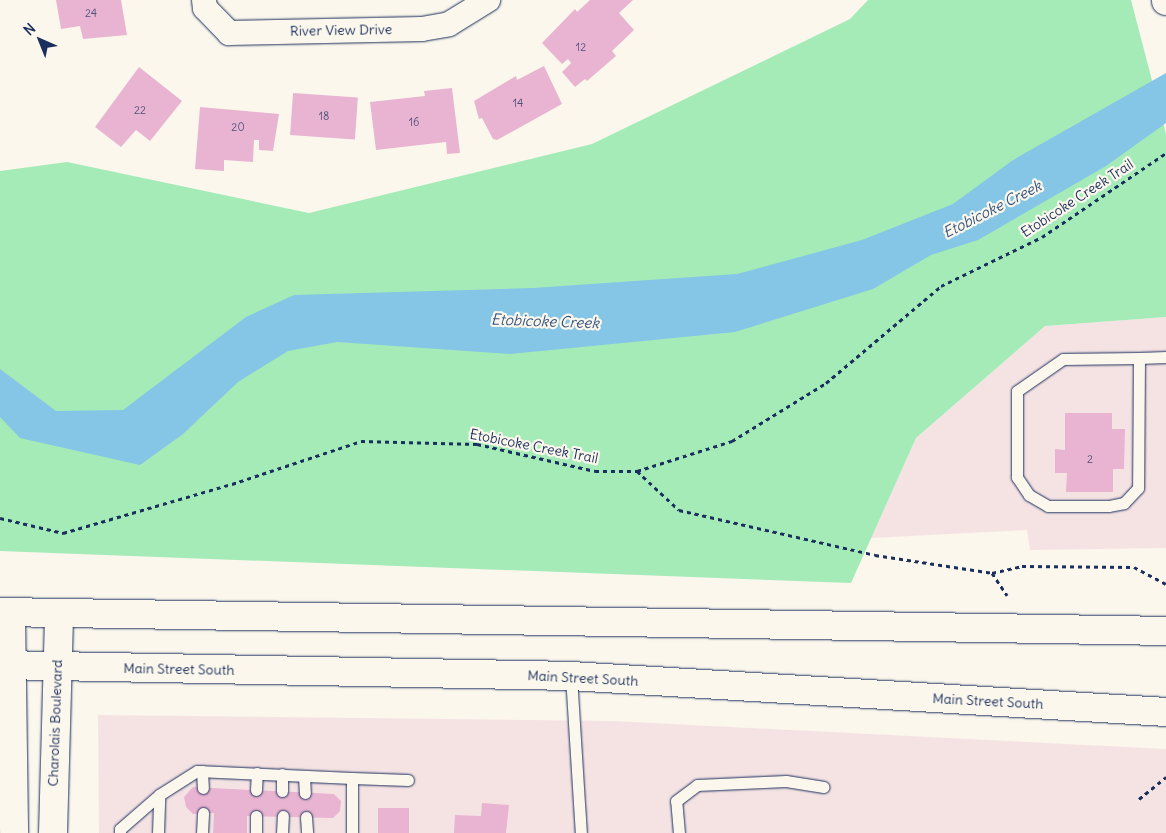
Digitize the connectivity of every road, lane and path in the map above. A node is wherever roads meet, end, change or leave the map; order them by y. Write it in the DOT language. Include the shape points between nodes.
graph roads {
  1 [pos="204,0"];
  2 [pos="488,0"];
  3 [pos="1166,153"];
  4 [pos="1166,357"];
  5 [pos="1138,358"];
  6 [pos="636,471"];
  7 [pos="0,518"];
  8 [pos="992,573"];
  9 [pos="1166,584"];
  10 [pos="1007,595"];
  11 [pos="5,612"];
  12 [pos="59,613"];
  13 [pos="1166,631"];
  14 [pos="6,665"];
  15 [pos="58,666"];
  16 [pos="571,676"];
  17 [pos="1166,712"];
  18 [pos="202,771"];
  19 [pos="256,774"];
  20 [pos="282,774"];
  21 [pos="304,776"];
  22 [pos="1166,777"];
  23 [pos="352,778"];
  24 [pos="408,780"];
  25 [pos="824,787"];
  26 [pos="203,788"];
  27 [pos="256,790"];
  28 [pos="282,791"];
  29 [pos="305,793"];
  30 [pos="159,795"];
  31 [pos="1139,799"];
  32 [pos="202,813"];
  33 [pos="256,816"];
  34 [pos="283,816"];
  35 [pos="306,817"];
  36 [pos="14,833"];
  37 [pos="52,833"];
  38 [pos="120,833"];
  39 [pos="158,833"];
  40 [pos="202,833"];
  41 [pos="256,833"];
  42 [pos="282,833"];
  43 [pos="307,833"];
  44 [pos="352,833"];
  45 [pos="581,833"];
  46 [pos="680,833"];
  1 -- 2 [label="street, River View Drive" via="205,8 229,33 422,28 449,24"];
  3 -- 6 [label="path, Etobicoke Creek Trail" via="1042,237 941,286 826,384 732,441"];
  4 -- 5 [label="lane"];
  5 -- 5 [label="lane" via="1063,358 1017,391 1017,478 1029,495 1048,506 1124,503 1138,488"];
  6 -- 7 [label="path, Etobicoke Creek Trail" via="595,471 477,444 361,441 232,484 63,533"];
  6 -- 8 [label="path" via="679,510 875,555"];
  8 -- 9 [label="path" via="1022,566 1134,567"];
  8 -- 10 [label="path"];
  11 -- 12 [label="main road"];
  11 -- 14 [label="main road"];
  12 -- 13 [label="main road"];
  12 -- 15 [label="main road, Charolais Boulevard"];
  14 -- 15 [label="main road, Main Street South"];
  14 -- 36 [label="main road"];
  15 -- 16 [label="main road, Main Street South"];
  15 -- 37 [label="main road, Charolais Boulevard"];
  16 -- 17 [label="main road, Main Street South"];
  16 -- 45 [label="lane"];
  18 -- 19 [label="lane"];
  18 -- 26 [label="lane"];
  18 -- 30 [label="lane" via="196,771"];
  19 -- 20 [label="lane"];
  19 -- 27 [label="lane"];
  20 -- 21 [label="lane"];
  20 -- 28 [label="lane"];
  21 -- 23 [label="lane"];
  21 -- 29 [label="lane"];
  22 -- 31 [label="path"];
  23 -- 24 [label="lane"];
  23 -- 44 [label="lane"];
  25 -- 46 [label="lane" via="786,781 697,785 676,801"];
  30 -- 38 [label="lane" via="120,828"];
  30 -- 39 [label="lane"];
  32 -- 40 [label="lane"];
  33 -- 41 [label="lane"];
  34 -- 42 [label="lane"];
  35 -- 43 [label="lane"];
}
